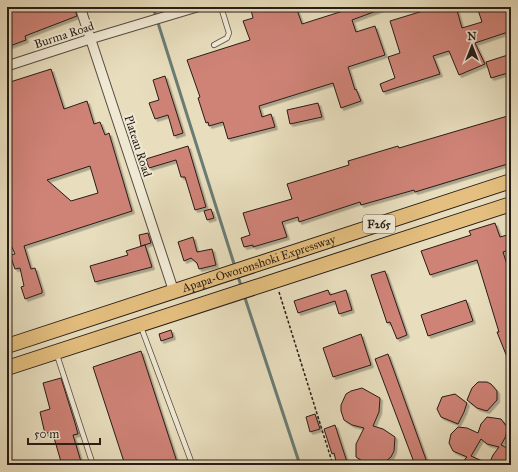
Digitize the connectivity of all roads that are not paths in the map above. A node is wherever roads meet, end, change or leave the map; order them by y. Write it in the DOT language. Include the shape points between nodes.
graph roads {
  1 [pos="80,7"];
  2 [pos="197,7"];
  3 [pos="220,7"];
  4 [pos="90,39"];
  5 [pos="214,45"];
  6 [pos="7,66"];
  7 [pos="511,181"];
  8 [pos="511,204"];
  9 [pos="174,292"];
  10 [pos="140,325"];
  11 [pos="7,346"];
  12 [pos="56,352"];
  13 [pos="7,368"];
  14 [pos="191,461"];
  15 [pos="93,465"];
  1 -- 4 [label="street, Plateau Road"];
  2 -- 4 [label="street, Burma Road"];
  3 -- 5 [label="lane" via="229,33 227,38"];
  4 -- 6 [label="street, Burma Road"];
  4 -- 9 [label="street, Plateau Road"];
  7 -- 9 [label="main road, Apapa-Oworonshoki Expressway / F265"];
  8 -- 10 [label="main road, Apapa-Oworonshoki Expressway / F265"];
  9 -- 11 [label="main road, Apapa-Oworonshoki Expressway / F265"];
  10 -- 12 [label="main road, Apapa-Oworonshoki Expressway / F265"];
  10 -- 14 [label="lane"];
  12 -- 13 [label="main road, Apapa-Oworonshoki Expressway / F265"];
  12 -- 15 [label="lane"];
}
